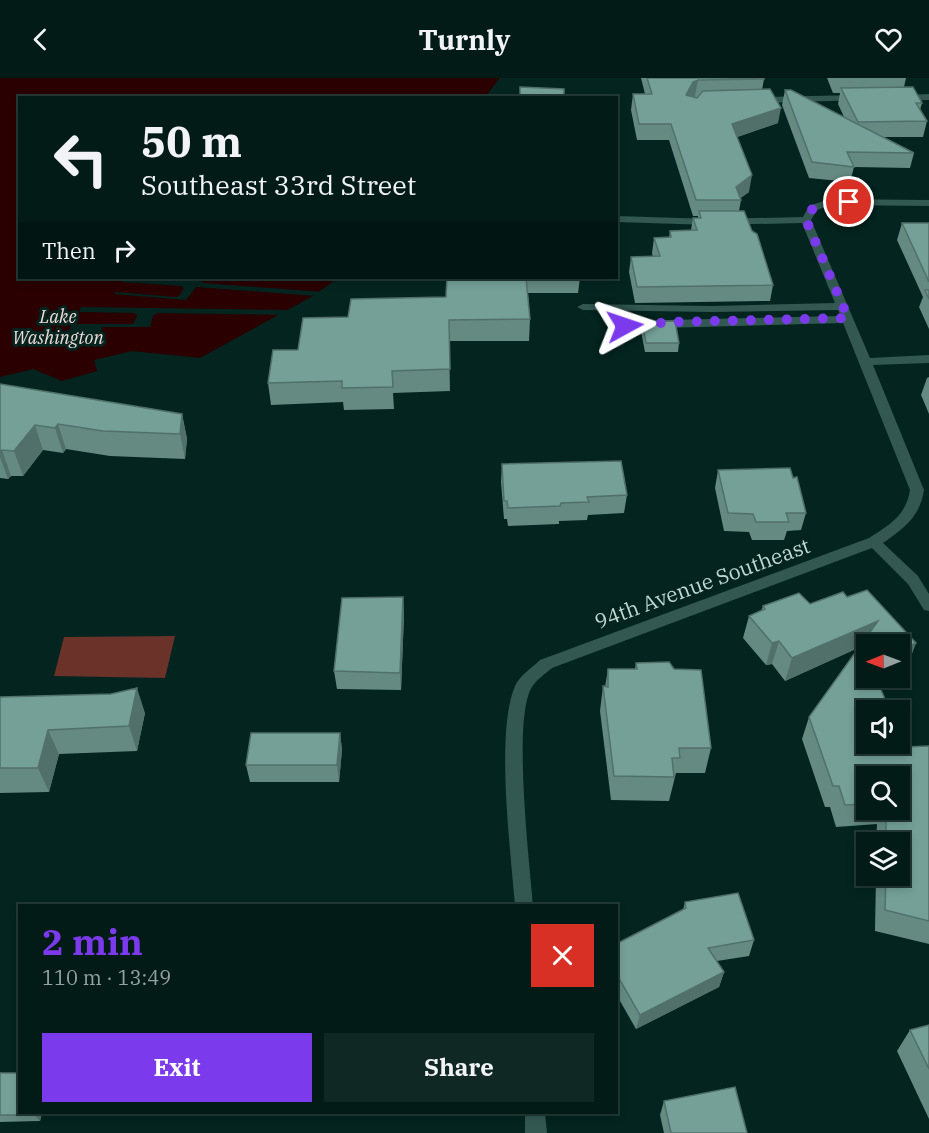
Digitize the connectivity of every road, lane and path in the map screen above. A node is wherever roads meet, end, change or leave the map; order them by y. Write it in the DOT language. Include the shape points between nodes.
graph roads {
  1 [pos="929,97"];
  2 [pos="872,98"];
  3 [pos="884,98"];
  4 [pos="750,100"];
  5 [pos="929,203"];
  6 [pos="618,219"];
  7 [pos="806,220"];
  8 [pos="843,306"];
  9 [pos="583,307"];
  10 [pos="848,318"];
  11 [pos="625,326"];
  12 [pos="929,359"];
  13 [pos="866,362"];
  14 [pos="874,542"];
  15 [pos="929,606"];
  16 [pos="524,904"];
  17 [pos="535,1114"];
  18 [pos="536,1133"];
  1 -- 3 [label="street"];
  2 -- 4 [label="street"];
  5 -- 7 [label="street" via="830,202 813,208"];
  6 -- 7 [label="street"];
  7 -- 8 [label="street, 94th Avenue Southeast"];
  8 -- 9 [label="street"];
  8 -- 10 [label="street, 94th Avenue Southeast"];
  10 -- 11 [label="street"];
  10 -- 13 [label="street, 94th Avenue Southeast"];
  12 -- 13 [label="street"];
  13 -- 14 [label="street, 94th Avenue Southeast" via="917,490 908,519"];
  14 -- 15 [label="street" via="913,580"];
  14 -- 16 [label="street, 94th Avenue Southeast" via="546,664 523,687 515,711 515,752"];
  17 -- 18 [label="street"];
}
